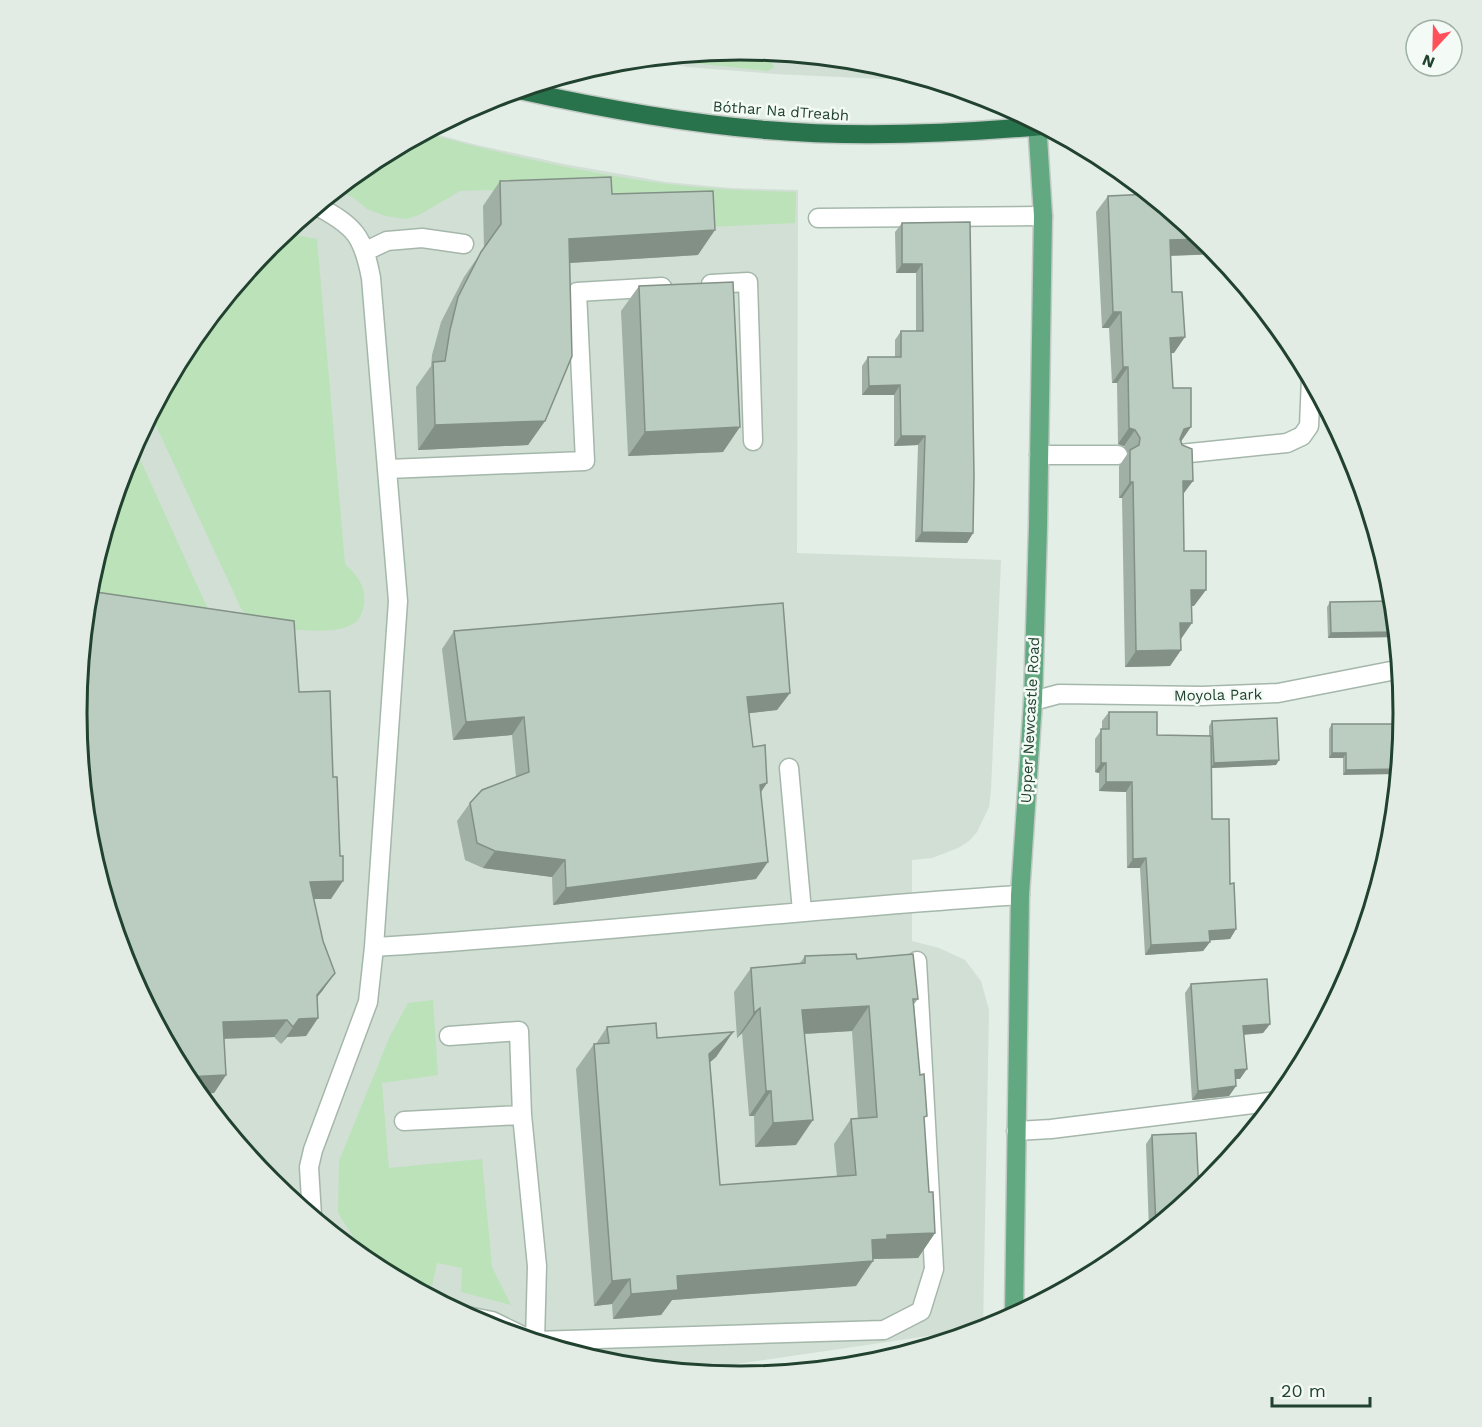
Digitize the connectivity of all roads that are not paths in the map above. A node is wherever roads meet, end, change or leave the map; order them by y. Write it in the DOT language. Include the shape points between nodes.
graph roads {
  1 [pos="535,94"];
  2 [pos="1028,126"];
  3 [pos="1039,132"];
  4 [pos="325,210"];
  5 [pos="1043,216"];
  6 [pos="818,218"];
  7 [pos="464,244"];
  8 [pos="366,251"];
  9 [pos="1310,393"];
  10 [pos="753,441"];
  11 [pos="1180,454"];
  12 [pos="1039,455"];
  13 [pos="1118,455"];
  14 [pos="388,470"];
  15 [pos="1393,671"];
  16 [pos="1033,701"];
  17 [pos="789,768"];
  18 [pos="1020,895"];
  19 [pos="802,911"];
  20 [pos="374,947"];
  21 [pos="917,961"];
  22 [pos="449,1036"];
  23 [pos="1265,1102"];
  24 [pos="522,1115"];
  25 [pos="404,1121"];
  26 [pos="1016,1131"];
  27 [pos="311,1206"];
  28 [pos="1014,1307"];
  29 [pos="535,1333"];
  30 [pos="557,1340"];
  1 -- 2 [label="highway, Bóthar Na dTreabh" via="669,120 767,130 857,134"];
  3 -- 5 [label="main road, Upper Newcastle Road"];
  4 -- 8 [label="street" via="342,219"];
  5 -- 6 [label="street"];
  5 -- 12 [label="main road, Upper Newcastle Road"];
  7 -- 8 [label="street" via="422,238 387,241"];
  8 -- 14 [label="street"];
  9 -- 11 [label="street" via="1309,426 1302,436 1287,443"];
  10 -- 14 [label="street" via="748,282 577,292 585,461"];
  12 -- 13 [label="street"];
  12 -- 16 [label="main road, Upper Newcastle Road"];
  14 -- 20 [label="street" via="398,602"];
  15 -- 16 [label="street, Moyola Park" via="1278,693 1059,694"];
  16 -- 18 [label="main road, Upper Newcastle Road"];
  17 -- 19 [label="street"];
  18 -- 19 [label="street"];
  18 -- 26 [label="main road, Upper Newcastle Road"];
  19 -- 20 [label="street"];
  20 -- 27 [label="street" via="368,1002 313,1150 309,1176"];
  21 -- 30 [label="street" via="934,1269 921,1311 884,1330"];
  22 -- 24 [label="street" via="519,1031"];
  23 -- 26 [label="street"];
  24 -- 25 [label="street"];
  24 -- 29 [label="street" via="537,1266"];
  26 -- 28 [label="main road, Upper Newcastle Road"];
}
